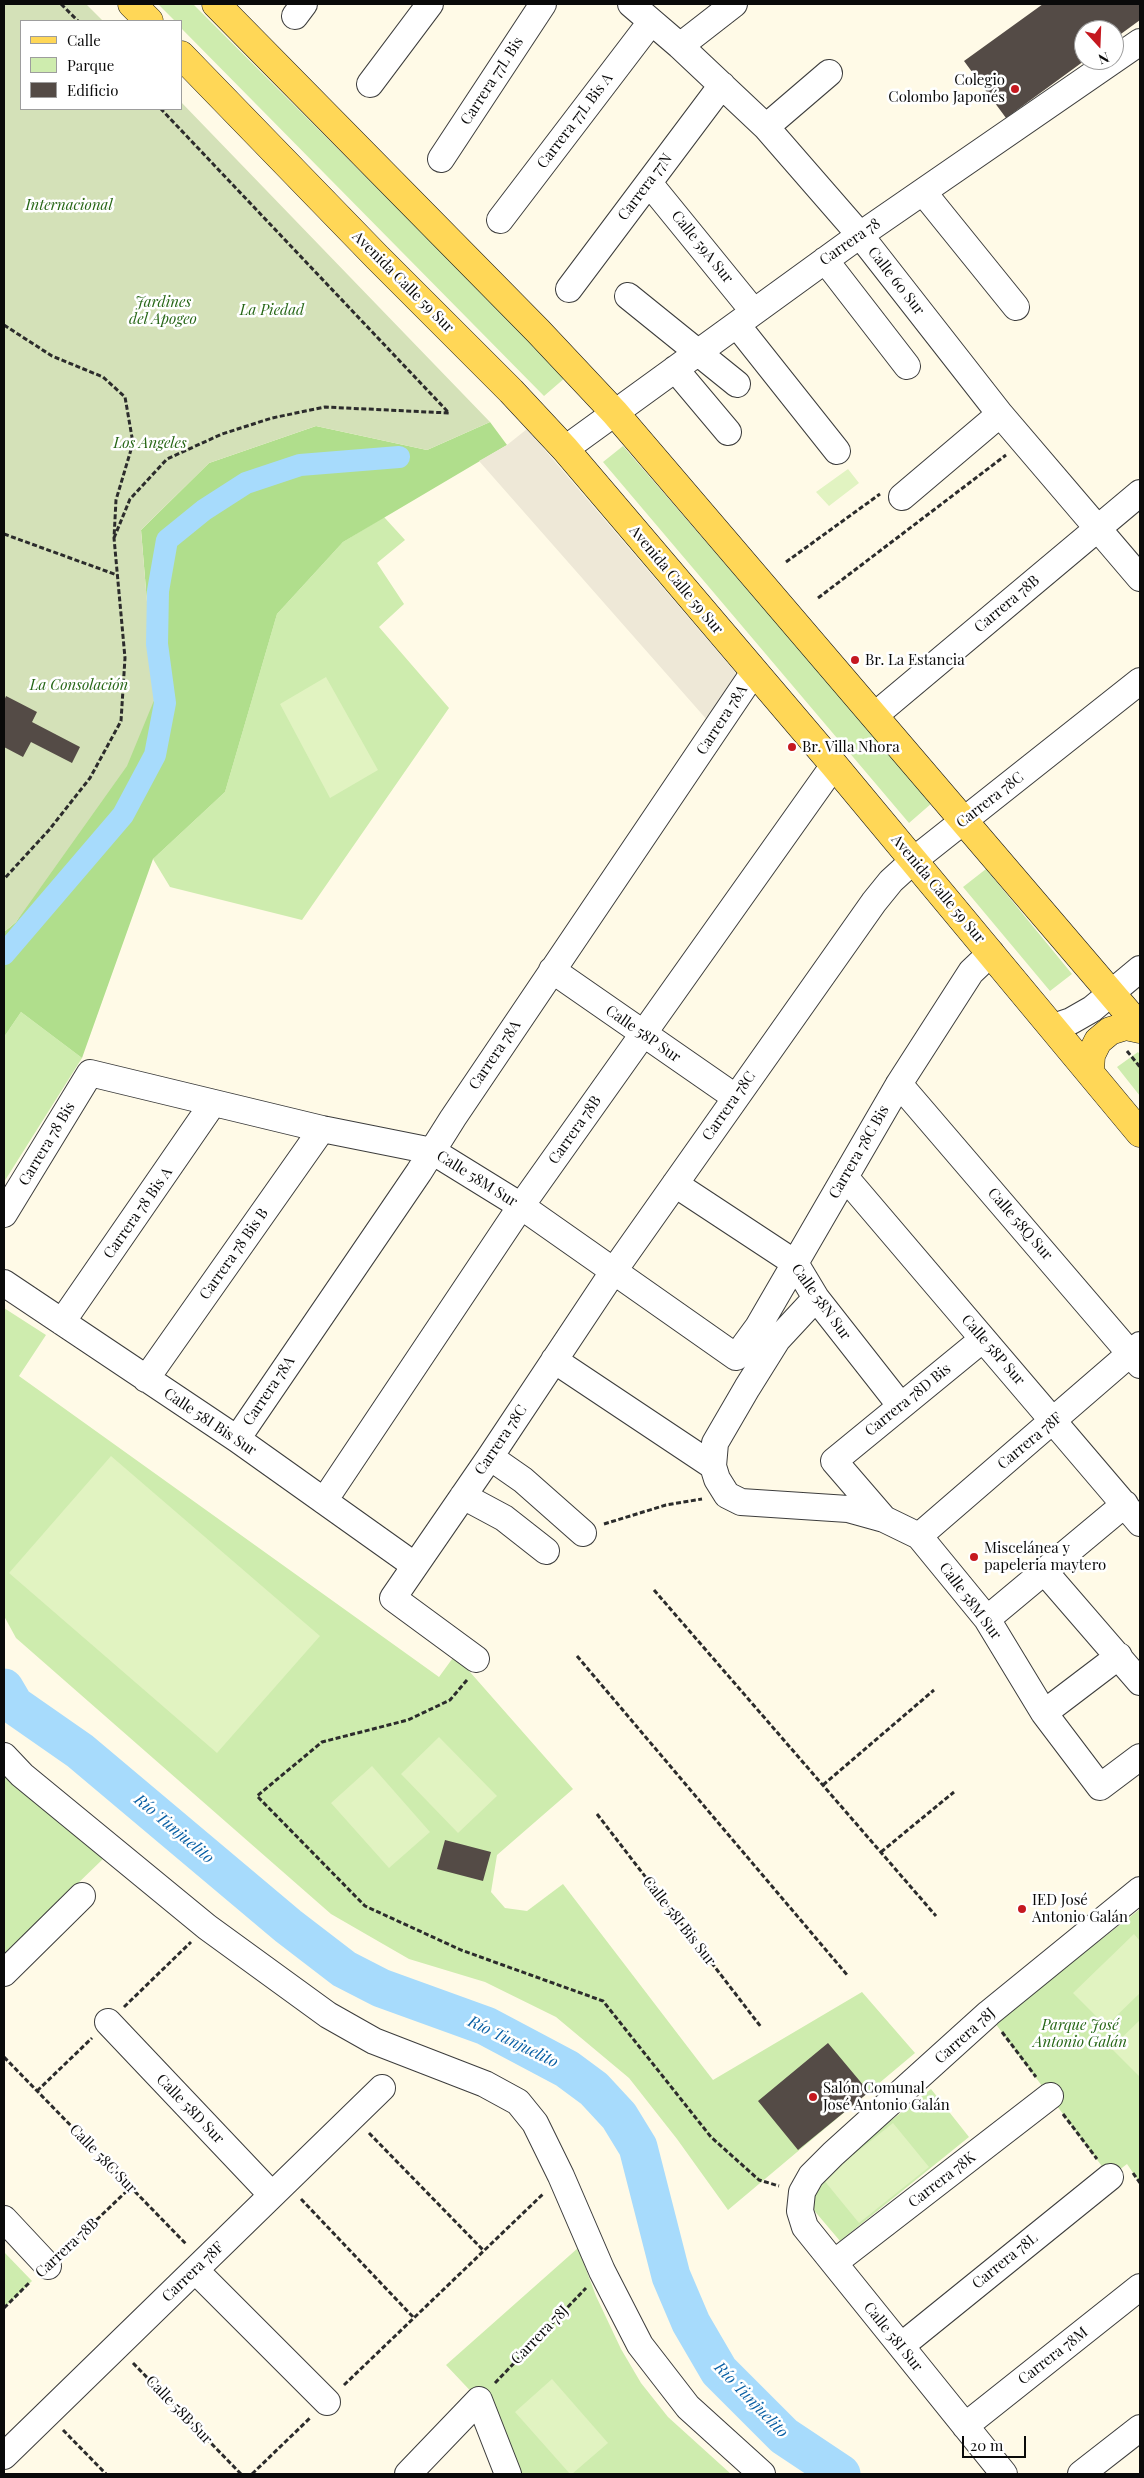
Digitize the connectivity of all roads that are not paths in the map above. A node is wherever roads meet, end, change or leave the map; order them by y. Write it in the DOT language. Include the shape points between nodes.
graph roads {
  1 [pos="132,4"];
  2 [pos="216,4"];
  3 [pos="430,4"];
  4 [pos="543,4"];
  5 [pos="631,4"];
  6 [pos="734,4"];
  7 [pos="148,20"];
  8 [pos="651,22"];
  9 [pos="1140,42"];
  10 [pos="680,46"];
  11 [pos="182,56"];
  12 [pos="829,72"];
  13 [pos="370,84"];
  14 [pos="722,85"];
  15 [pos="766,127"];
  16 [pos="441,159"];
  17 [pos="649,183"];
  18 [pos="923,192"];
  19 [pos="500,220"];
  20 [pos="860,235"];
  21 [pos="825,260"];
  22 [pos="569,289"];
  23 [pos="628,296"];
  24 [pos="1016,307"];
  25 [pos="746,318"];
  26 [pos="697,353"];
  27 [pos="906,366"];
  28 [pos="675,369"];
  29 [pos="737,384"];
  30 [pos="615,413"];
  31 [pos="994,419"];
  32 [pos="728,432"];
  33 [pos="565,449"];
  34 [pos="837,451"];
  35 [pos="1140,493"];
  36 [pos="902,497"];
  37 [pos="1098,528"];
  38 [pos="1140,578"];
  39 [pos="754,672"];
  40 [pos="1140,681"];
  41 [pos="874,716"];
  42 [pos="834,765"];
  43 [pos="964,820"];
  44 [pos="914,860"];
  45 [pos="991,953"];
  46 [pos="1140,969"];
  47 [pos="552,970"];
  48 [pos="1111,993"];
  49 [pos="1053,1027"];
  50 [pos="643,1034"];
  51 [pos="1136,1035"];
  52 [pos="1090,1071"];
  53 [pos="90,1073"];
  54 [pos="900,1084"];
  55 [pos="735,1097"];
  56 [pos="213,1103"];
  57 [pos="322,1129"];
  58 [pos="1140,1134"];
  59 [pos="432,1151"];
  60 [pos="845,1177"];
  61 [pos="675,1184"];
  62 [pos="521,1206"];
  63 [pos="4,1214"];
  64 [pos="795,1263"];
  65 [pos="613,1272"];
  66 [pos="4,1284"];
  67 [pos="816,1298"];
  68 [pos="62,1322"];
  69 [pos="767,1333"];
  70 [pos="983,1339"];
  71 [pos="1137,1355"];
  72 [pos="736,1357"];
  73 [pos="554,1360"];
  74 [pos="146,1379"];
  75 [pos="900,1405"];
  76 [pos="1054,1421"];
  77 [pos="237,1439"];
  78 [pos="490,1457"];
  79 [pos="834,1461"];
  80 [pos="713,1466"];
  81 [pos="464,1496"];
  82 [pos="324,1502"];
  83 [pos="1132,1514"];
  84 [pos="884,1519"];
  85 [pos="583,1533"];
  86 [pos="919,1536"];
  87 [pos="546,1551"];
  88 [pos="414,1565"];
  89 [pos="1044,1571"];
  90 [pos="986,1618"];
  91 [pos="1119,1656"];
  92 [pos="476,1658"];
  93 [pos="1140,1682"];
  94 [pos="1044,1713"];
  95 [pos="4,1756"];
  96 [pos="1140,1757"];
  97 [pos="1140,1890"];
  98 [pos="82,1896"];
  99 [pos="4,1973"];
  100 [pos="108,2022"];
  101 [pos="382,2088"];
  102 [pos="1050,2096"];
  103 [pos="1110,2177"];
  104 [pos="279,2188"];
  105 [pos="802,2192"];
  106 [pos="4,2220"];
  107 [pos="834,2263"];
  108 [pos="48,2266"];
  109 [pos="199,2266"];
  110 [pos="1140,2287"];
  111 [pos="900,2346"];
  112 [pos="327,2402"];
  113 [pos="965,2426"];
  114 [pos="1140,2428"];
  115 [pos="4,2456"];
  116 [pos="408,2474"];
  117 [pos="508,2474"];
  118 [pos="762,2474"];
  119 [pos="1004,2474"];
  120 [pos="1081,2474"];
  1 -- 7 [label="main road"];
  2 -- 30 [label="main road"];
  3 -- 13 [label="street"];
  4 -- 16 [label="street, Carrera 77L Bis"];
  5 -- 8 [label="street, Calle 60 Sur"];
  6 -- 10 [label="street"];
  8 -- 10 [label="street, Calle 60 Sur"];
  8 -- 19 [label="street, Carrera 77L Bis A"];
  9 -- 18 [label="street, Carrera 78"];
  10 -- 14 [label="street, Calle 60 Sur"];
  11 -- 33 [label="main road, Avenida Calle 59 Sur"];
  12 -- 15 [label="street"];
  14 -- 15 [label="street, Calle 60 Sur"];
  14 -- 17 [label="street, Carrera 77N"];
  15 -- 20 [label="street, Calle 60 Sur"];
  17 -- 22 [label="street, Carrera 77N"];
  17 -- 25 [label="street, Calle 59A Sur"];
  18 -- 20 [label="street, Carrera 78"];
  18 -- 24 [label="street"];
  20 -- 21 [label="street, Carrera 78"];
  20 -- 31 [label="street, Calle 60 Sur"];
  21 -- 25 [label="street, Carrera 78"];
  21 -- 27 [label="street"];
  23 -- 26 [label="street"];
  25 -- 26 [label="street, Carrera 78"];
  25 -- 34 [label="street, Calle 59A Sur"];
  26 -- 28 [label="street, Carrera 78"];
  26 -- 29 [label="street"];
  28 -- 30 [label="street, Carrera 78"];
  28 -- 32 [label="street"];
  30 -- 33 [label="street, Carrera 78"];
  30 -- 41 [label="main road"];
  31 -- 36 [label="street"];
  31 -- 37 [label="street, Calle 60 Sur"];
  33 -- 39 [label="main road, Avenida Calle 59 Sur"];
  35 -- 37 [label="street, Carrera 78B"];
  37 -- 38 [label="street, Calle 60 Sur"];
  37 -- 41 [label="street, Carrera 78B"];
  39 -- 42 [label="main road, Avenida Calle 59 Sur"];
  39 -- 47 [label="street, Carrera 78A" via="660,802"];
  40 -- 43 [label="street, Carrera 78C"];
  41 -- 43 [label="main road"];
  42 -- 44 [label="main road, Avenida Calle 59 Sur"];
  42 -- 50 [label="street, Carrera 78B"];
  43 -- 44 [label="street, Carrera 78C"];
  43 -- 48 [label="main road"];
  44 -- 45 [label="main road, Avenida Calle 59 Sur"];
  44 -- 55 [label="street, Carrera 78C" via="874,902"];
  45 -- 49 [label="main road, Avenida Calle 59 Sur"];
  45 -- 54 [label="street, Carrera 78C Bis" via="972,972"];
  46 -- 48 [label="street"];
  47 -- 50 [label="street, Calle 58P Sur"];
  47 -- 59 [label="street, Carrera 78A" via="474,1070"];
  48 -- 49 [label="street" via="1092,1009"];
  48 -- 51 [label="main road"];
  49 -- 52 [label="main road, Avenida Calle 59 Sur"];
  50 -- 55 [label="street, Calle 58P Sur"];
  50 -- 62 [label="street, Carrera 78B"];
  51 -- 52 [label="main road" via="1126,1026 1110,1031 1098,1041 1091,1055"];
  52 -- 58 [label="main road, Avenida Calle 59 Sur"];
  53 -- 56 [label="street, Calle 58M Sur"];
  53 -- 63 [label="street, Carrera 78 Bis"];
  54 -- 60 [label="street, Carrera 78C Bis"];
  54 -- 71 [label="street, Calle 58Q Sur"];
  55 -- 61 [label="street, Carrera 78C"];
  56 -- 57 [label="street, Calle 58M Sur"];
  56 -- 68 [label="street, Carrera 78 Bis A"];
  57 -- 59 [label="street, Calle 58M Sur"];
  57 -- 74 [label="street, Carrera 78 Bis B"];
  59 -- 62 [label="street, Calle 58M Sur"];
  59 -- 77 [label="street, Carrera 78A"];
  60 -- 64 [label="street, Carrera 78C Bis"];
  60 -- 70 [label="street, Calle 58P Sur"];
  61 -- 64 [label="street, Calle 58N Sur"];
  61 -- 65 [label="street, Carrera 78C"];
  62 -- 65 [label="street, Calle 58M Sur"];
  62 -- 82 [label="street, Carrera 78B"];
  64 -- 67 [label="street, Calle 58N Sur"];
  64 -- 69 [label="street, Carrera 78C Bis"];
  65 -- 72 [label="street, Calle 58M Sur"];
  65 -- 73 [label="street, Carrera 78C"];
  66 -- 68 [label="street, Calle 58I Bis Sur"];
  67 -- 69 [label="street"];
  67 -- 75 [label="street, Calle 58N Sur"];
  68 -- 74 [label="street, Calle 58I Bis Sur"];
  69 -- 72 [label="street, Carrera 78C Bis"];
  69 -- 80 [label="street" via="715,1443"];
  70 -- 75 [label="street, Carrera 78D Bis"];
  70 -- 76 [label="street, Calle 58P Sur"];
  71 -- 76 [label="street, Carrera 78F"];
  73 -- 78 [label="street, Carrera 78C"];
  73 -- 80 [label="street"];
  74 -- 77 [label="street, Calle 58I Bis Sur"];
  75 -- 79 [label="street, Carrera 78D Bis"];
  76 -- 83 [label="street, Calle 58P Sur"];
  76 -- 86 [label="street, Carrera 78F"];
  77 -- 82 [label="street, Calle 58I Bis Sur"];
  78 -- 81 [label="street, Carrera 78C"];
  78 -- 85 [label="street" via="523,1480"];
  79 -- 84 [label="street, Calle 58M Sur"];
  80 -- 84 [label="street" via="727,1495 741,1502 848,1509"];
  81 -- 87 [label="street" via="504,1518"];
  81 -- 88 [label="street, Carrera 78C"];
  82 -- 88 [label="street, Calle 58I Bis Sur"];
  83 -- 89 [label="street"];
  84 -- 86 [label="street, Calle 58M Sur"];
  86 -- 90 [label="street, Calle 58M Sur"];
  88 -- 92 [label="street, Carrera 78C" via="393,1598"];
  89 -- 90 [label="street"];
  89 -- 91 [label="street"];
  90 -- 94 [label="street, Calle 58M Sur"];
  91 -- 93 [label="street"];
  91 -- 94 [label="street"];
  94 -- 96 [label="street, Calle 58M Sur" via="1100,1787"];
  95 -- 118 [label="street" via="22,1775 207,1927 328,2015 374,2041 476,2081 518,2102 535,2123 602,2271 640,2345 688,2407"];
  97 -- 105 [label="street, Carrera 78J" via="989,2013 833,2154 811,2176"];
  98 -- 99 [label="street"];
  100 -- 104 [label="street, Calle 58D Sur"];
  101 -- 104 [label="street, Carrera 78F"];
  102 -- 107 [label="street, Carrera 78K"];
  103 -- 111 [label="street, Carrera 78L"];
  104 -- 109 [label="street, Carrera 78F"];
  105 -- 107 [label="street, Calle 58I Sur" via="800,2211 805,2227"];
  106 -- 108 [label="street"];
  107 -- 111 [label="street, Calle 58I Sur"];
  109 -- 112 [label="street"];
  109 -- 115 [label="street, Carrera 78F"];
  110 -- 113 [label="street, Carrera 78M"];
  111 -- 113 [label="street, Calle 58I Sur"];
  113 -- 119 [label="street, Calle 58I Sur"];
  114 -- 120 [label="street"];
  116 -- 117 [label="street" via="479,2400"];
}
